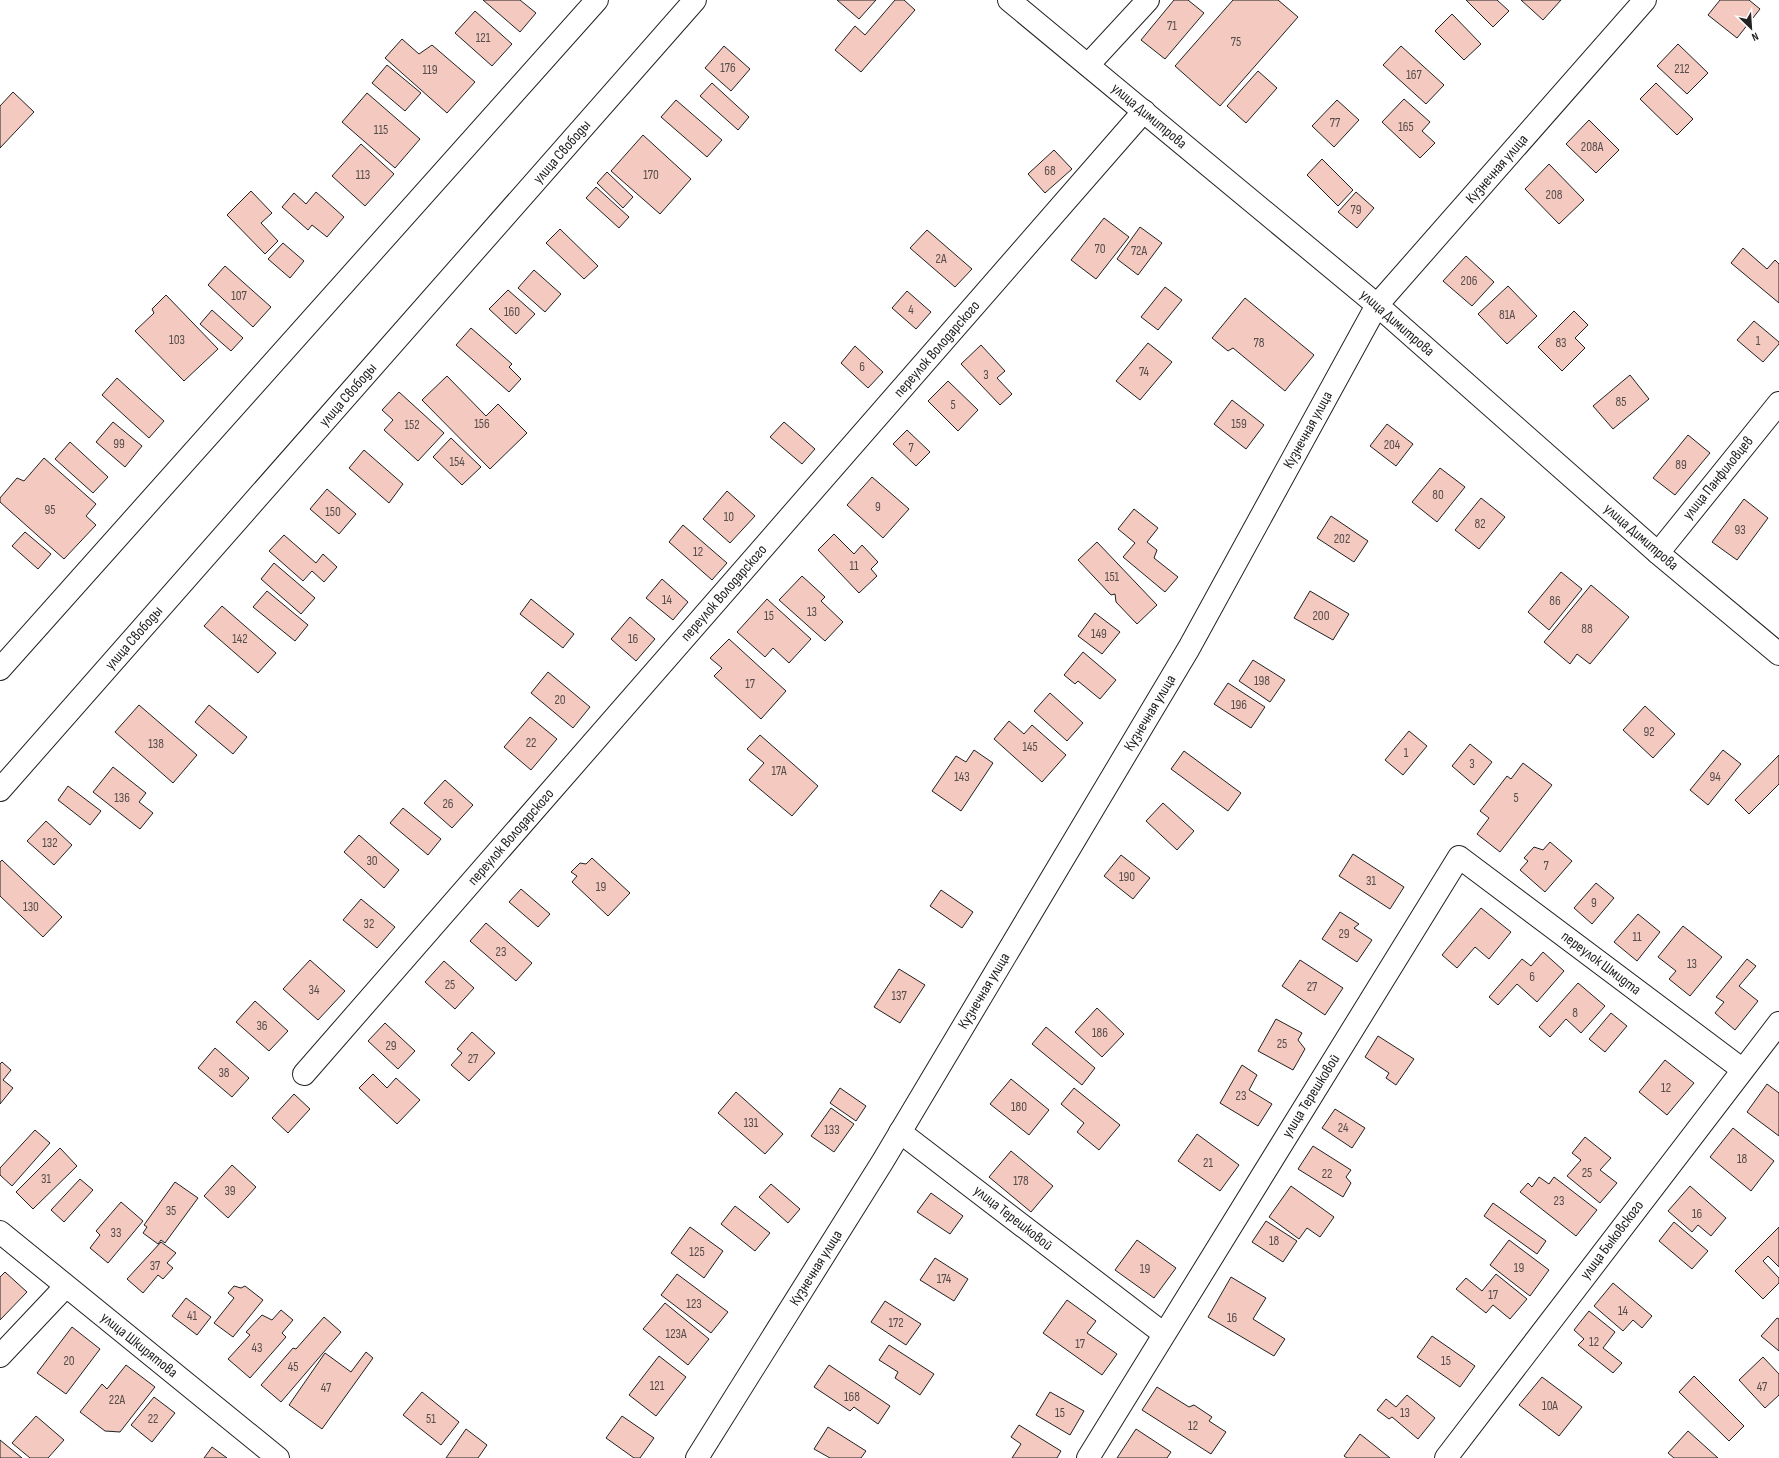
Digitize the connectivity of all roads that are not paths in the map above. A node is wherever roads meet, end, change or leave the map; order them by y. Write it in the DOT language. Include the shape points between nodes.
graph roads {
  1 [pos="597,0"];
  2 [pos="695,0"];
  3 [pos="1009,0"];
  4 [pos="1148,0"];
  5 [pos="1645,0"];
  6 [pos="1088,65"];
  7 [pos="1144,111"];
  8 [pos="1377,305"];
  9 [pos="1779,403"];
  10 [pos="1658,553"];
  11 [pos="1779,654"];
  12 [pos="0,669"];
  13 [pos="0,790"];
  14 [pos="1459,857"];
  15 [pos="1779,1023"];
  16 [pos="1743,1070"];
  17 [pos="304,1074"];
  18 [pos="900,1132"];
  19 [pos="0,1232"];
  20 [pos="66,1286"];
  21 [pos="1164,1334"];
  22 [pos="0,1356"];
  23 [pos="278,1458"];
  24 [pos="696,1458"];
  25 [pos="1088,1458"];
  26 [pos="1446,1458"];
  1 -- 12 [label="street"];
  2 -- 13 [label="street, улица Свободы"];
  3 -- 6 [label="street, улица Димитрова"];
  4 -- 6 [label="street"];
  5 -- 8 [label="street, Кузнечная улица"];
  6 -- 7 [label="street, улица Димитрова"];
  7 -- 8 [label="street, улица Димитрова"];
  7 -- 17 [label="street, переулок Володарского"];
  8 -- 10 [label="street, улица Димитрова"];
  8 -- 18 [label="street, Кузнечная улица" via="1189,648"];
  9 -- 10 [label="street, улица Панфиловцев"];
  10 -- 11 [label="street, улица Димитрова"];
  14 -- 16 [label="street, переулок Шмидта"];
  14 -- 21 [label="street, улица Терешковой"];
  15 -- 16 [label="street, улица Быковского"];
  16 -- 26 [label="street, улица Быковского"];
  18 -- 21 [label="street, улица Терешковой"];
  18 -- 24 [label="street, Кузнечная улица"];
  19 -- 20 [label="street, улица Шкирятова"];
  20 -- 22 [label="street"];
  20 -- 23 [label="street, улица Шкирятова"];
  21 -- 25 [label="street, улица Терешковой"];
}
